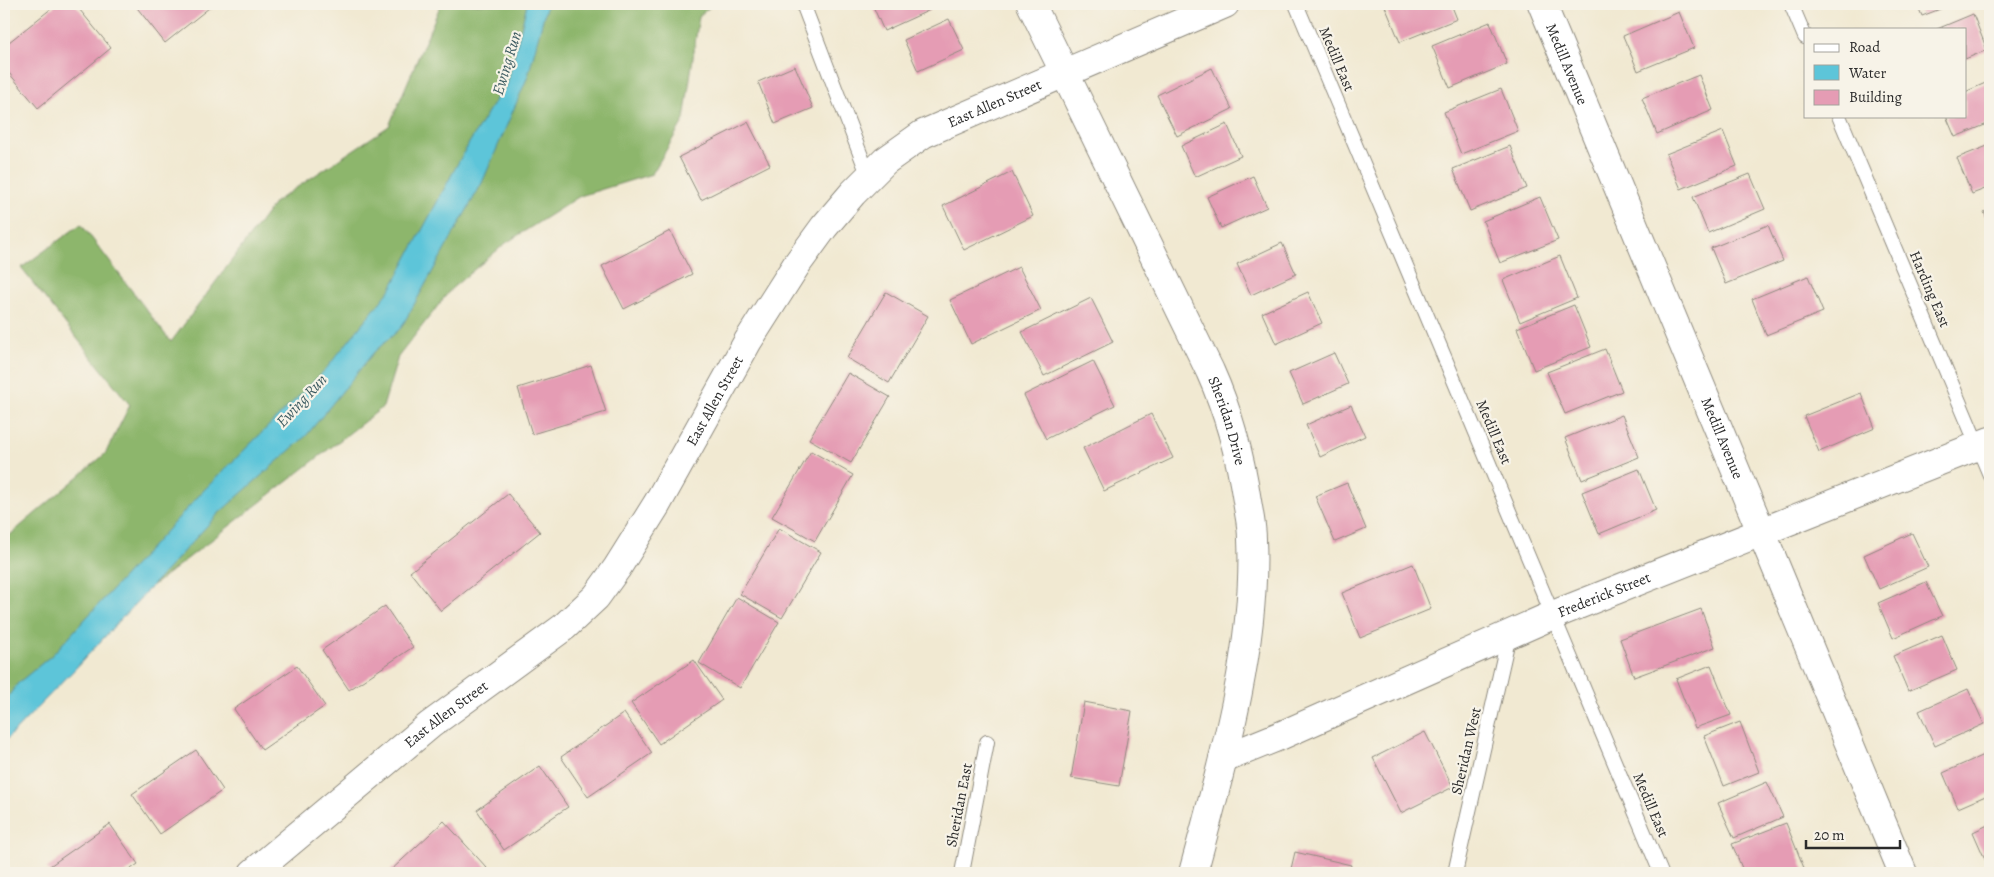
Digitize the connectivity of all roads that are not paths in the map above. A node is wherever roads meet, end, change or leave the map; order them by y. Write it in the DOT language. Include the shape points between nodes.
graph roads {
  1 [pos="803,4"];
  2 [pos="1031,4"];
  3 [pos="1225,4"];
  4 [pos="1296,4"];
  5 [pos="1542,4"];
  6 [pos="1791,4"];
  7 [pos="1804,35"];
  8 [pos="1064,74"];
  9 [pos="1840,118"];
  10 [pos="869,177"];
  11 [pos="1984,444"];
  12 [pos="1990,475"];
  13 [pos="1762,533"];
  14 [pos="1554,615"];
  15 [pos="1509,635"];
  16 [pos="988,742"];
  17 [pos="1223,759"];
  18 [pos="253,873"];
  19 [pos="962,873"];
  20 [pos="1193,873"];
  21 [pos="1455,873"];
  22 [pos="1661,873"];
  23 [pos="1903,873"];
  1 -- 10 [label="lane"];
  2 -- 8 [label="street, Sheridan Drive"];
  3 -- 8 [label="street, East Allen Street"];
  4 -- 14 [label="lane, Medill East"];
  5 -- 13 [label="street, Medill Avenue"];
  6 -- 7 [label="lane"];
  8 -- 10 [label="street, East Allen Street" via="923,134 885,161"];
  8 -- 17 [label="street, Sheridan Drive" via="1210,371 1224,403 1242,466 1252,538 1250,610"];
  9 -- 11 [label="lane, Harding East"];
  10 -- 18 [label="street, East Allen Street" via="824,227 797,264 748,341 649,518 596,597 564,627 430,725"];
  11 -- 12 [label="lane, Harding East"];
  11 -- 13 [label="street, Frederick Street"];
  13 -- 14 [label="street, Frederick Street"];
  13 -- 23 [label="street, Medill Avenue"];
  14 -- 15 [label="street, Frederick Street"];
  14 -- 22 [label="lane, Medill East"];
  15 -- 17 [label="street, Frederick Street"];
  15 -- 21 [label="lane, Sheridan West"];
  16 -- 19 [label="lane, Sheridan East"];
  17 -- 20 [label="street, Sheridan Drive"];
}
